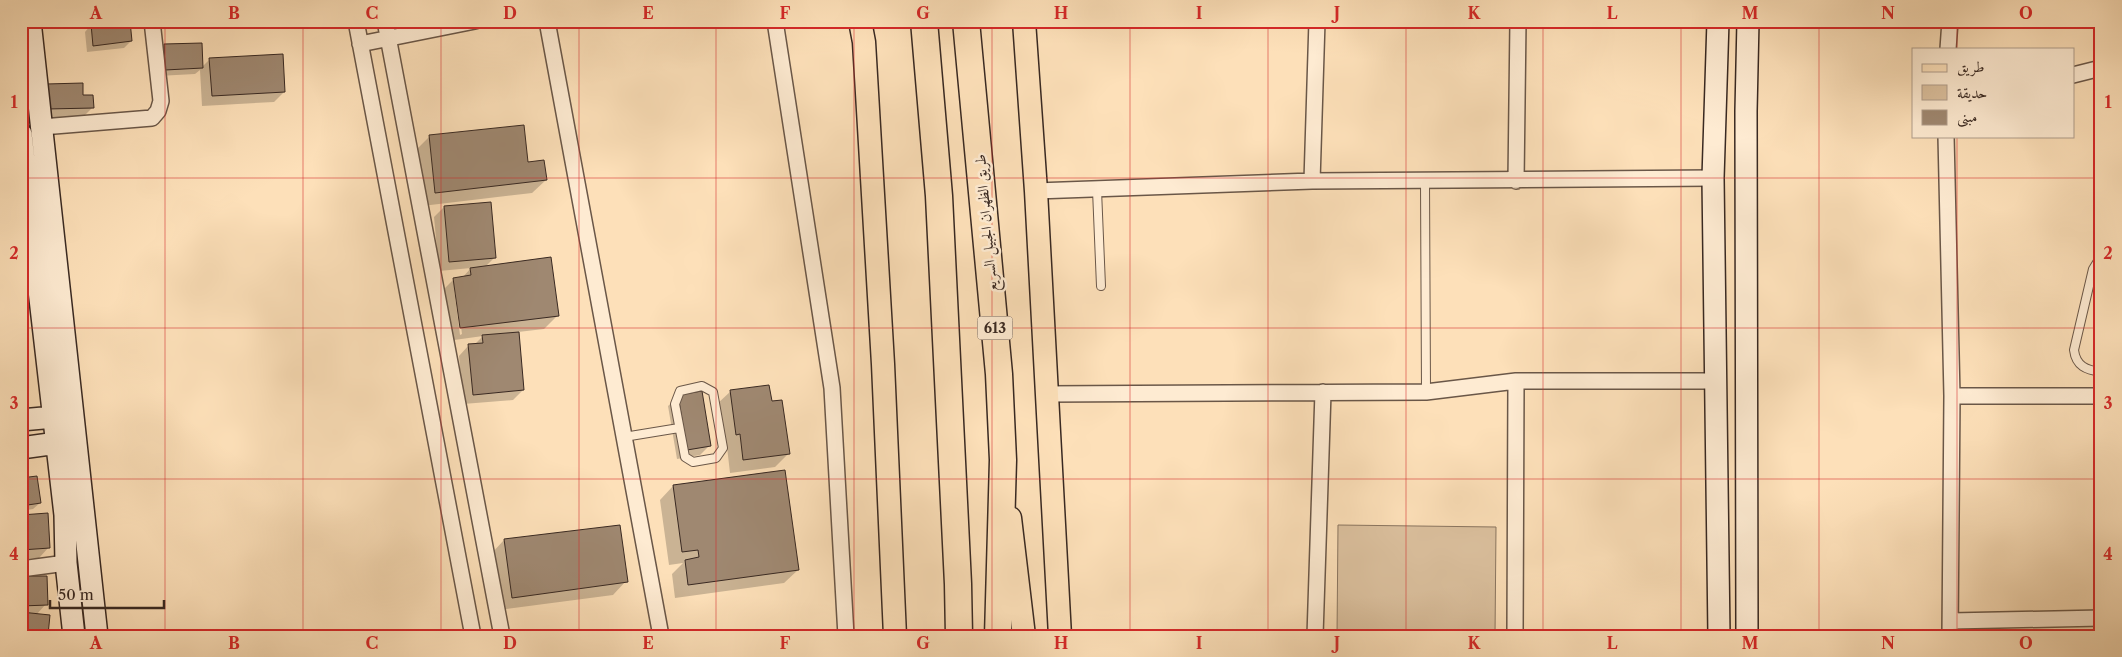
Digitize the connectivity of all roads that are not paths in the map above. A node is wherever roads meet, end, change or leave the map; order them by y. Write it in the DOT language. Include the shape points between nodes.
graph roads {
  1 [pos="30,21"];
  2 [pos="152,21"];
  3 [pos="356,21"];
  4 [pos="385,21"];
  5 [pos="475,21"];
  6 [pos="547,21"];
  7 [pos="775,21"];
  8 [pos="860,21"];
  9 [pos="908,21"];
  10 [pos="924,21"];
  11 [pos="966,21"];
  12 [pos="980,21"];
  13 [pos="1024,21"];
  14 [pos="1317,21"];
  15 [pos="1518,21"];
  16 [pos="1718,21"];
  17 [pos="1748,21"];
  18 [pos="1950,21"];
  19 [pos="388,39"];
  20 [pos="360,44"];
  21 [pos="1948,48"];
  22 [pos="2101,68"];
  23 [pos="2074,75"];
  24 [pos="42,128"];
  25 [pos="21,134"];
  26 [pos="1946,138"];
  27 [pos="981,167"];
  28 [pos="1714,178"];
  29 [pos="1312,181"];
  30 [pos="1425,181"];
  31 [pos="1516,181"];
  32 [pos="1097,190"];
  33 [pos="1036,191"];
  34 [pos="939,196"];
  35 [pos="2101,256"];
  36 [pos="1101,286"];
  37 [pos="2101,372"];
  38 [pos="1516,381"];
  39 [pos="1716,381"];
  40 [pos="1323,392"];
  41 [pos="1426,392"];
  42 [pos="1047,394"];
  43 [pos="1952,396"];
  44 [pos="2101,396"];
  45 [pos="54,417"];
  46 [pos="21,420"];
  47 [pos="679,428"];
  48 [pos="624,437"];
  49 [pos="57,443"];
  50 [pos="21,448"];
  51 [pos="1003,460"];
  52 [pos="1747,507"];
  53 [pos="66,563"];
  54 [pos="21,569"];
  55 [pos="1718,587"];
  56 [pos="2101,618"];
  57 [pos="1950,628"];
  58 [pos="74,636"];
  59 [pos="97,636"];
  60 [pos="473,636"];
  61 [pos="502,636"];
  62 [pos="660,636"];
  63 [pos="846,636"];
  64 [pos="895,636"];
  65 [pos="959,636"];
  66 [pos="998,636"];
  67 [pos="1024,636"];
  68 [pos="1060,636"];
  69 [pos="1316,636"];
  70 [pos="1515,636"];
  71 [pos="1719,636"];
  72 [pos="1727,636"];
  73 [pos="1747,636"];
  1 -- 24 [label="street"];
  2 -- 24 [label="street" via="161,101 152,118"];
  3 -- 20 [label="street"];
  4 -- 19 [label="street"];
  5 -- 19 [label="street"];
  6 -- 48 [label="street"];
  7 -- 63 [label="street" via="832,388"];
  8 -- 64 [label="main road" via="883,364"];
  9 -- 34 [label="highway"];
  10 -- 34 [label="highway"];
  11 -- 27 [label="highway, طريق الظهران الجبيل السريع / 613"];
  12 -- 27 [label="highway"];
  13 -- 33 [label="main road"];
  14 -- 29 [label="street"];
  15 -- 31 [label="street"];
  16 -- 28 [label="street"];
  17 -- 52 [label="street"];
  18 -- 21 [label="street"];
  19 -- 20 [label="street"];
  19 -- 61 [label="street"];
  20 -- 60 [label="street"];
  22 -- 23 [label="street"];
  24 -- 59 [label="street"];
  25 -- 45 [label="street"];
  26 -- 43 [label="street"];
  27 -- 51 [label="highway, طريق الظهران الجبيل السريع / 613"];
  28 -- 31 [label="street"];
  28 -- 39 [label="street"];
  29 -- 30 [label="street"];
  29 -- 32 [label="street"];
  30 -- 31 [label="street"];
  30 -- 41 [label="lane"];
  32 -- 33 [label="street"];
  32 -- 36 [label="lane"];
  33 -- 42 [label="main road"];
  34 -- 65 [label="highway"];
  35 -- 37 [label="lane" via="2093,269 2074,350 2075,360 2082,367"];
  38 -- 39 [label="street"];
  38 -- 41 [label="street"];
  38 -- 70 [label="street"];
  39 -- 52 [label="street" via="1728,386 1734,397 1734,478 1738,494"];
  39 -- 55 [label="street"];
  40 -- 41 [label="street"];
  40 -- 42 [label="street"];
  40 -- 69 [label="street"];
  42 -- 68 [label="main road"];
  43 -- 44 [label="street"];
  43 -- 57 [label="street"];
  45 -- 46 [label="street"];
  45 -- 49 [label="street"];
  47 -- 47 [label="lane" via="688,460 716,458 720,454 723,448 714,392 702,386 680,391 675,404"];
  47 -- 48 [label="lane"];
  48 -- 62 [label="street"];
  49 -- 50 [label="street"];
  49 -- 53 [label="street" via="65,515"];
  51 -- 66 [label="highway, طريق الظهران الجبيل السريع / 613"];
  51 -- 67 [label="main road"];
  52 -- 73 [label="street"];
  53 -- 54 [label="street"];
  53 -- 58 [label="street"];
  55 -- 71 [label="street"];
  55 -- 72 [label="street" via="1725,600"];
  56 -- 57 [label="street"];
}
